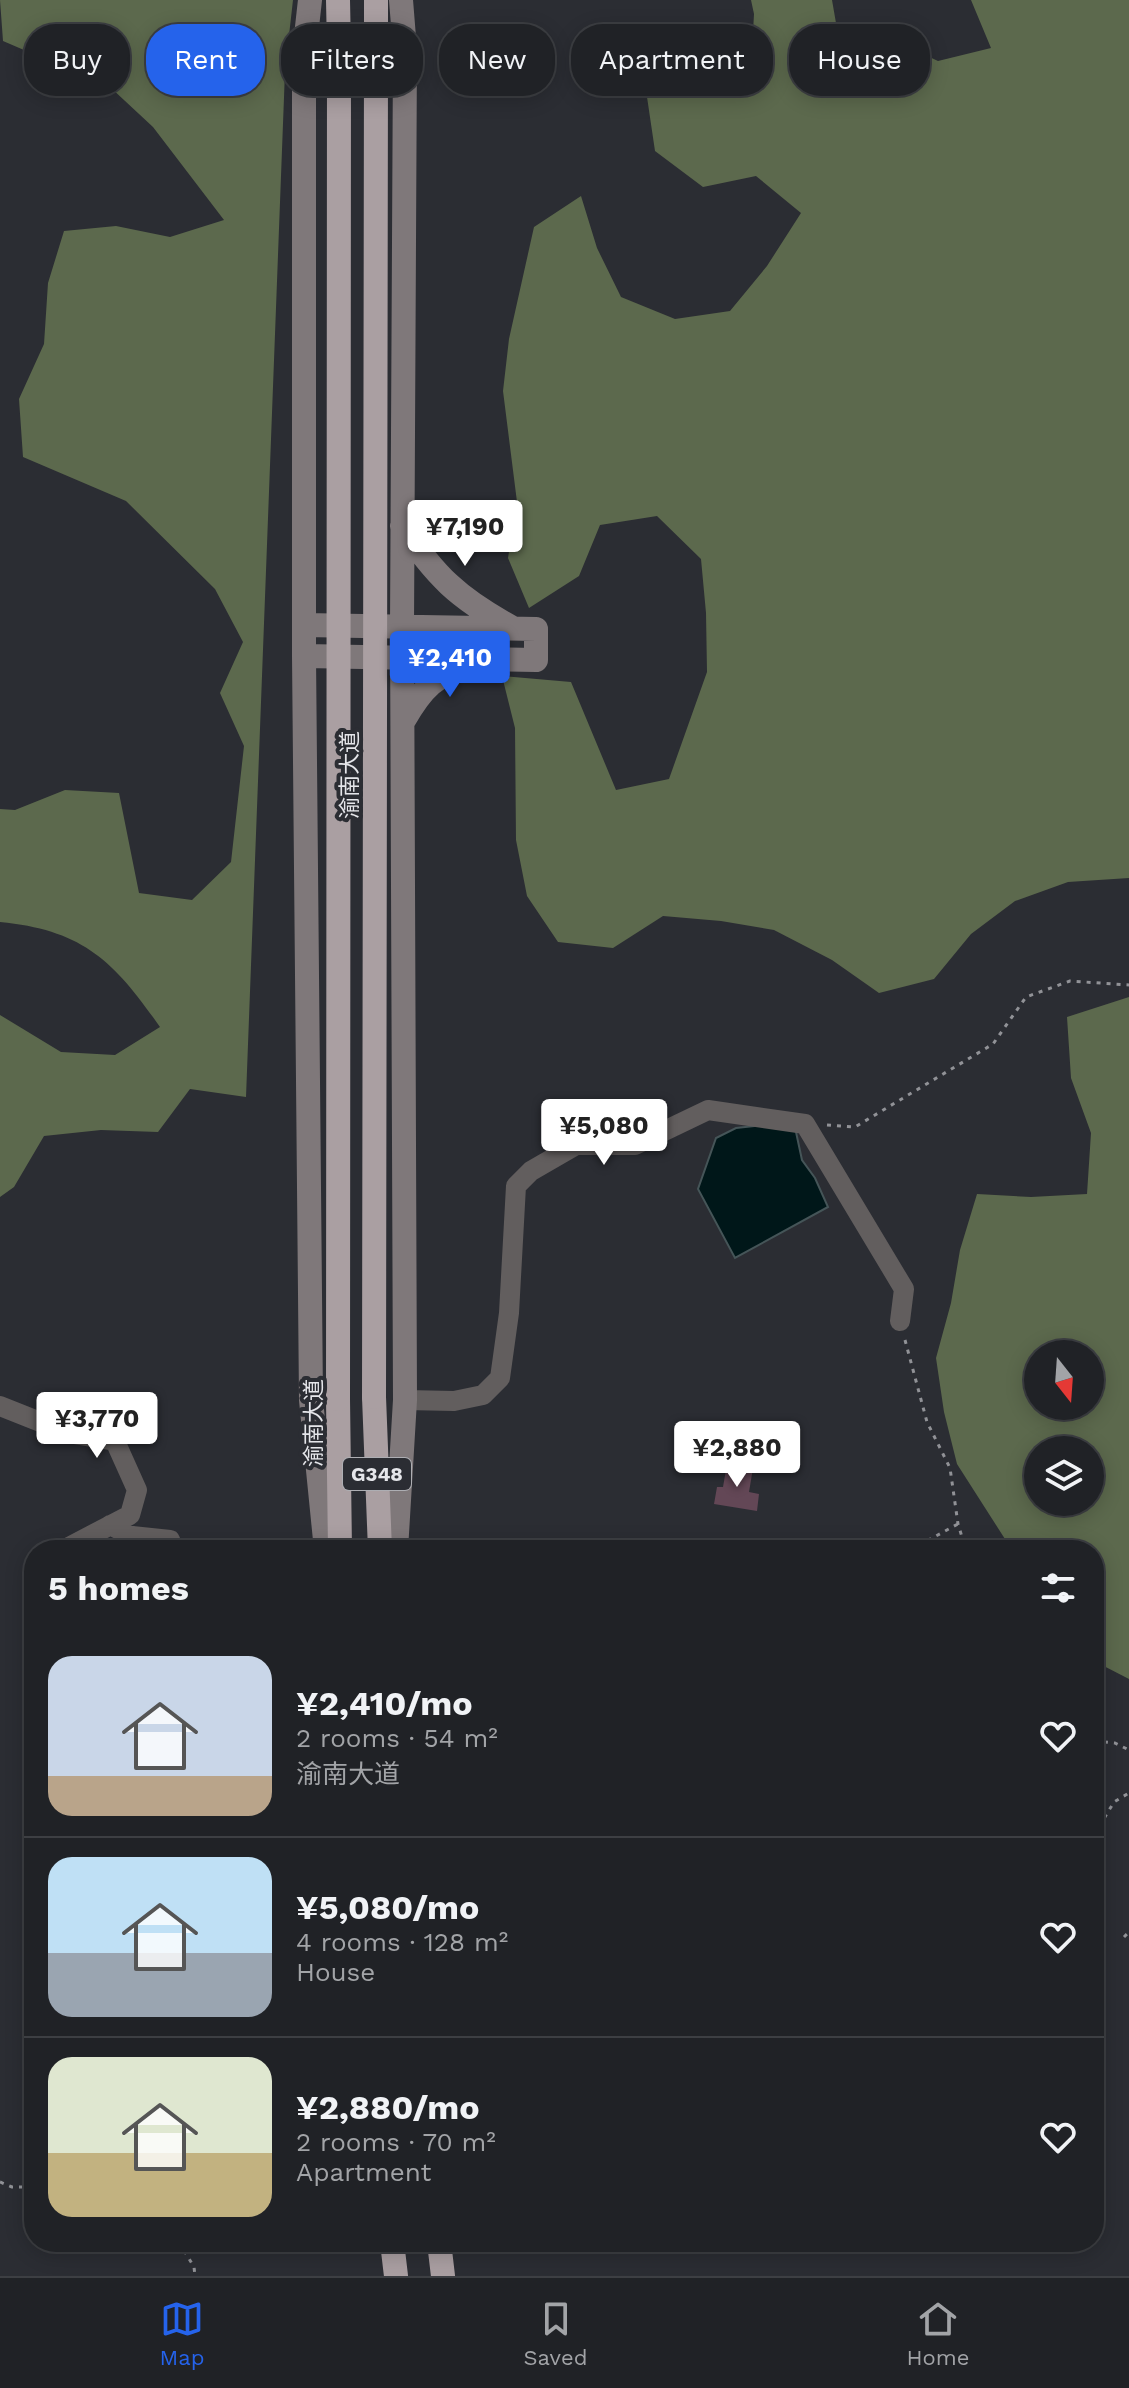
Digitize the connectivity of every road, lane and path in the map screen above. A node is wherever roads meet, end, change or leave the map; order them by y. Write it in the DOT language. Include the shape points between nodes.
graph roads {
  1 [pos="310,0"];
  2 [pos="338,0"];
  3 [pos="376,0"];
  4 [pos="401,0"];
  5 [pos="402,526"];
  6 [pos="304,625"];
  7 [pos="402,627"];
  8 [pos="513,628"];
  9 [pos="304,656"];
  10 [pos="402,657"];
  11 [pos="484,658"];
  12 [pos="402,722"];
  13 [pos="1129,985"];
  14 [pos="805,1124"];
  15 [pos="900,1321"];
  16 [pos="405,1400"];
  17 [pos="0,1406"];
  18 [pos="958,1524"];
  19 [pos="110,1525"];
  20 [pos="82,1540"];
  21 [pos="170,1540"];
  22 [pos="325,1540"];
  23 [pos="340,1540"];
  24 [pos="380,1540"];
  25 [pos="397,1540"];
  26 [pos="928,1540"];
  27 [pos="963,1540"];
  28 [pos="1104,1742"];
  29 [pos="1129,1750"];
  30 [pos="1129,1793"];
  31 [pos="1104,1818"];
  32 [pos="1129,1932"];
  33 [pos="1124,1937"];
  34 [pos="0,2182"];
  35 [pos="24,2187"];
  36 [pos="185,2252"];
  37 [pos="393,2252"];
  38 [pos="440,2252"];
  39 [pos="195,2276"];
  40 [pos="396,2276"];
  41 [pos="443,2276"];
  1 -- 6 [label="main road" via="304,54"];
  2 -- 23 [label="highway, 渝南大道 / G348, bridge"];
  3 -- 24 [label="highway, 渝南大道 / G348, bridge" via="374,1397"];
  4 -- 5 [label="main road"];
  5 -- 7 [label="main road"];
  5 -- 8 [label="main road" via="428,566 450,587"];
  6 -- 7 [label="main road"];
  6 -- 9 [label="main road"];
  7 -- 8 [label="main road"];
  7 -- 10 [label="main road"];
  8 -- 11 [label="main road" via="536,629 536,660"];
  9 -- 10 [label="main road"];
  9 -- 22 [label="main road" via="311,1400"];
  10 -- 11 [label="main road"];
  10 -- 12 [label="main road"];
  11 -- 12 [label="main road" via="443,674 420,693"];
  12 -- 16 [label="main road"];
  13 -- 14 [label="path" via="1070,981 1026,997 993,1044 855,1127"];
  14 -- 15 [label="street" via="904,1289"];
  14 -- 16 [label="street" via="708,1110 635,1145 576,1145 531,1171 516,1186 500,1378 483,1395 454,1401"];
  15 -- 18 [label="path" via="927,1422 950,1468"];
  16 -- 25 [label="main road"];
  17 -- 19 [label="street" via="68,1433 115,1441 137,1490 130,1515"];
  18 -- 26 [label="path"];
  18 -- 27 [label="path"];
  19 -- 20 [label="street"];
  19 -- 21 [label="street" via="132,1536"];
  28 -- 29 [label="path"];
  30 -- 31 [label="path" via="1114,1802"];
  32 -- 33 [label="path"];
  34 -- 35 [label="path"];
  36 -- 39 [label="path"];
  37 -- 40 [label="highway"];
  38 -- 41 [label="highway"];
}
